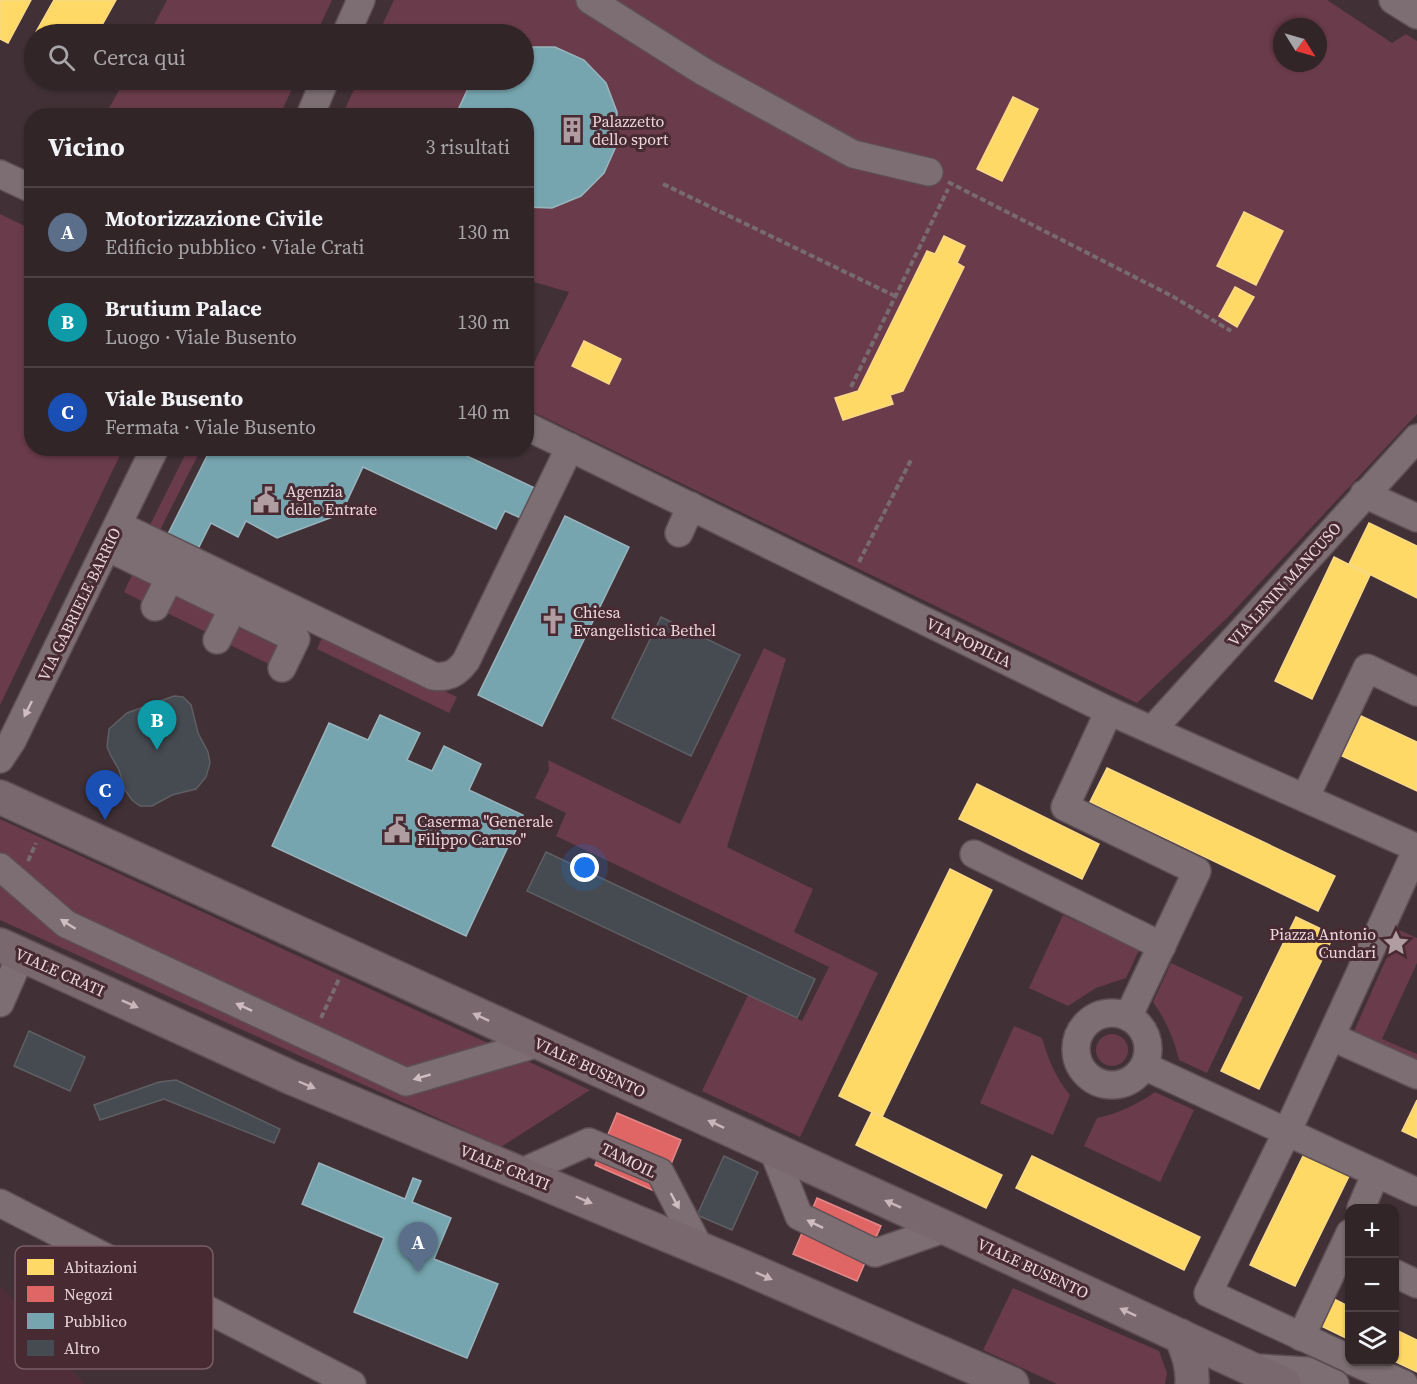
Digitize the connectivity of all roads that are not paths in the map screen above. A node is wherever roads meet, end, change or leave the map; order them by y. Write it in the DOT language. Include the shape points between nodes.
graph roads {
  1 [pos="362,0"];
  2 [pos="590,0"];
  3 [pos="1393,0"];
  4 [pos="1417,15"];
  5 [pos="351,24"];
  6 [pos="321,90"];
  7 [pos="313,108"];
  8 [pos="0,174"];
  9 [pos="940,178"];
  10 [pos="24,185"];
  11 [pos="534,430"];
  12 [pos="1417,438"];
  13 [pos="570,447"];
  14 [pos="151,456"];
  15 [pos="1364,494"];
  16 [pos="691,506"];
  17 [pos="1417,518"];
  18 [pos="679,533"];
  19 [pos="112,536"];
  20 [pos="170,577"];
  21 [pos="155,607"];
  22 [pos="233,608"];
  23 [pos="217,640"];
  24 [pos="282,668"];
  25 [pos="1417,692"];
  26 [pos="1109,711"];
  27 [pos="1152,730"];
  28 [pos="0,759"];
  29 [pos="0,797"];
  30 [pos="1305,798"];
  31 [pos="1417,849"];
  32 [pos="974,854"];
  33 [pos="0,867"];
  34 [pos="1162,946"];
  35 [pos="10,950"];
  36 [pos="0,1003"];
  37 [pos="1128,1017"];
  38 [pos="1332,1037"];
  39 [pos="539,1043"];
  40 [pos="1144,1066"];
  41 [pos="1417,1075"];
  42 [pos="1287,1132"];
  43 [pos="773,1150"];
  44 [pos="520,1173"];
  45 [pos="1376,1173"];
  46 [pos="1417,1192"];
  47 [pos="0,1203"];
  48 [pos="1363,1204"];
  49 [pos="946,1228"];
  50 [pos="84,1246"];
  51 [pos="700,1249"];
  52 [pos="1345,1250"];
  53 [pos="1399,1276"];
  54 [pos="1417,1284"];
  55 [pos="213,1313"];
  56 [pos="1181,1336"];
  57 [pos="1301,1337"];
  58 [pos="1345,1357"];
  59 [pos="1363,1366"];
  60 [pos="1251,1368"];
  61 [pos="352,1384"];
  62 [pos="1012,1384"];
  63 [pos="1192,1384"];
  64 [pos="1284,1384"];
  65 [pos="1335,1384"];
  66 [pos="1404,1384"];
  1 -- 5 [label="street"];
  2 -- 9 [label="street" via="704,72 853,154"];
  3 -- 4 [label="street"];
  6 -- 7 [label="street"];
  8 -- 10 [label="street"];
  11 -- 13 [label="street, VIA POPILIA"];
  12 -- 15 [label="street, VIA LENIN MANCUSO"];
  13 -- 16 [label="street, VIA POPILIA"];
  13 -- 19 [label="street" via="466,661 458,671 442,677 374,644"];
  14 -- 19 [label="street, VIA GABRIELE BARRIO"];
  15 -- 17 [label="street"];
  15 -- 27 [label="street, VIA LENIN MANCUSO"];
  16 -- 18 [label="street"];
  16 -- 26 [label="street, VIA POPILIA"];
  19 -- 20 [label="street"];
  19 -- 28 [label="street, VIA GABRIELE BARRIO, one-way"];
  20 -- 21 [label="street"];
  20 -- 22 [label="street"];
  22 -- 23 [label="street"];
  22 -- 24 [label="street" via="296,639"];
  25 -- 30 [label="street" via="1367,668"];
  26 -- 27 [label="street, VIA POPILIA"];
  26 -- 34 [label="street" via="1065,807 1197,871"];
  27 -- 30 [label="street, VIA POPILIA"];
  39 -- 29 [label="main road, VIALE BUSENTO, one-way"];
  30 -- 31 [label="street, VIA POPILIA"];
  31 -- 38 [label="street"];
  32 -- 34 [label="street"];
  39 -- 33 [label="street, one-way" via="406,1082 66,924"];
  34 -- 37 [label="street"];
  35 -- 36 [label="street"];
  35 -- 44 [label="main road, VIALE CRATI, one-way" via="292,1078"];
  37 -- 40 [label="street" via="1138,1023 1148,1044"];
  37 -- 40 [label="street" via="1106,1013 1085,1025 1078,1036 1078,1060 1088,1075 1104,1084 1127,1082"];
  38 -- 41 [label="street"];
  38 -- 42 [label="street"];
  43 -- 39 [label="main road, VIALE BUSENTO, one-way"];
  40 -- 42 [label="street"];
  42 -- 45 [label="street"];
  42 -- 57 [label="street" via="1208,1293"];
  49 -- 43 [label="main road, VIALE BUSENTO, one-way"];
  49 -- 43 [label="street, one-way" via="875,1253 800,1216"];
  44 -- 51 [label="main road, VIALE CRATI, one-way"];
  44 -- 51 [label="street, TAMOIL, one-way" via="590,1142 660,1172"];
  45 -- 46 [label="street"];
  45 -- 48 [label="street"];
  47 -- 50 [label="street"];
  56 -- 49 [label="main road, VIALE BUSENTO, one-way"];
  51 -- 62 [label="main road, VIALE CRATI, one-way"];
  52 -- 57 [label="street"];
  53 -- 54 [label="street"];
  55 -- 61 [label="street"];
  56 -- 60 [label="main road, VIALE BUSENTO"];
  56 -- 63 [label="main road" via="1193,1370"];
  57 -- 58 [label="street"];
  59 -- 66 [label="street"];
  60 -- 64 [label="main road, VIALE BUSENTO"];
  60 -- 65 [label="street" via="1307,1371"];
}
